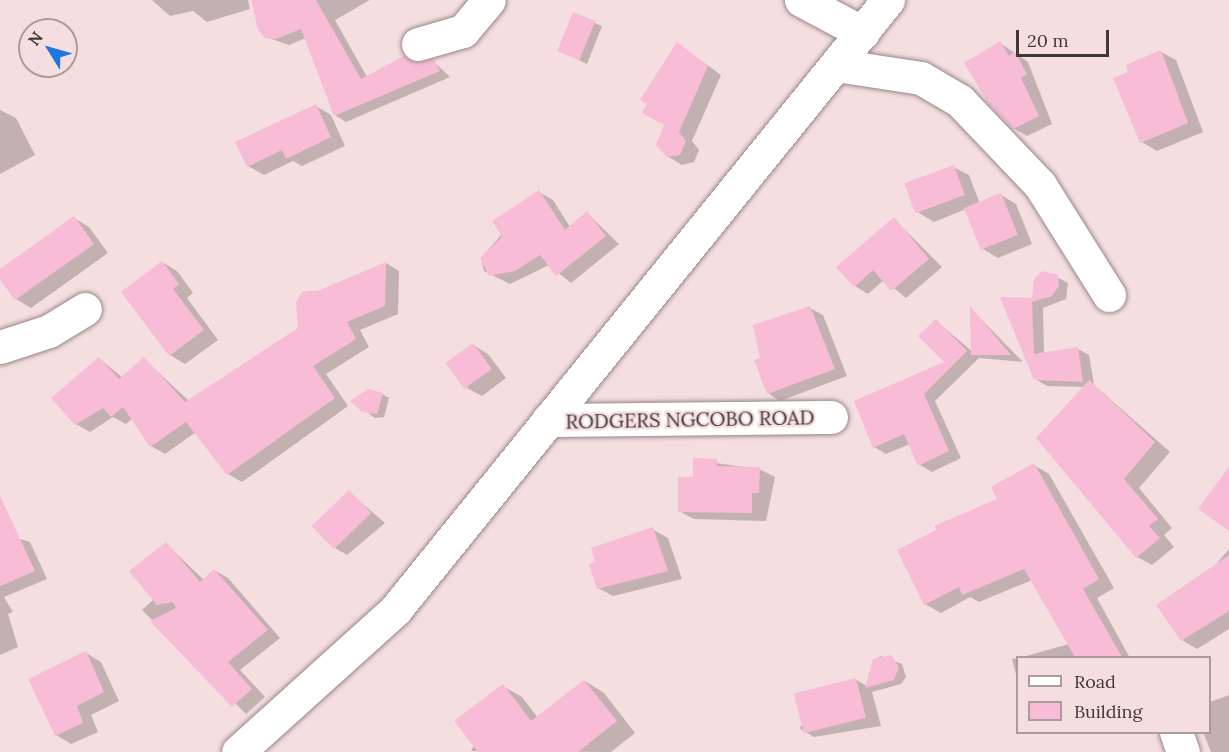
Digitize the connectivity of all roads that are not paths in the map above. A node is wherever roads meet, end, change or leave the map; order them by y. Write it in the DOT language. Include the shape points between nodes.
graph roads {
  1 [pos="489,0"];
  2 [pos="801,0"];
  3 [pos="888,0"];
  4 [pos="863,33"];
  5 [pos="418,44"];
  6 [pos="836,64"];
  7 [pos="1109,295"];
  8 [pos="85,309"];
  9 [pos="0,347"];
  10 [pos="831,417"];
  11 [pos="549,420"];
  12 [pos="1177,734"];
  13 [pos="238,752"];
  14 [pos="1183,752"];
  1 -- 5 [label="street" via="463,31"];
  2 -- 4 [label="street"];
  3 -- 4 [label="street"];
  4 -- 6 [label="street"];
  6 -- 7 [label="street" via="921,78 960,100 1033,177"];
  6 -- 11 [label="street"];
  8 -- 9 [label="street" via="49,331"];
  10 -- 11 [label="street, RODGERS NGCOBO ROAD"];
  11 -- 13 [label="street" via="396,609"];
  12 -- 14 [label="street"];
}
